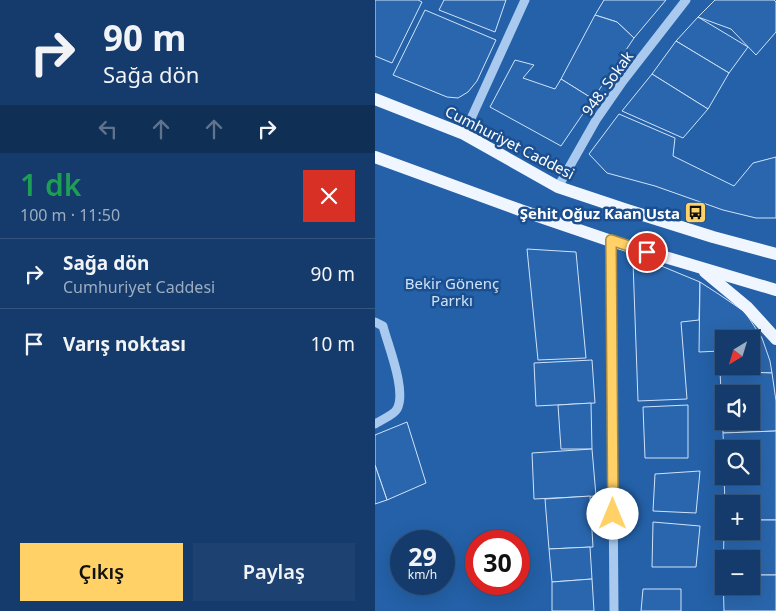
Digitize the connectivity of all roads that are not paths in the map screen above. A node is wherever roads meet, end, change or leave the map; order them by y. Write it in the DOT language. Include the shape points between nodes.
graph roads {
  1 [pos="525,0"];
  2 [pos="686,0"];
  3 [pos="375,99"];
  4 [pos="464,134"];
  5 [pos="375,157"];
  6 [pos="557,186"];
  7 [pos="611,240"];
  8 [pos="776,254"];
  9 [pos="702,268"];
  10 [pos="776,290"];
  11 [pos="375,322"];
  12 [pos="776,339"];
  13 [pos="375,424"];
  14 [pos="614,611"];
  1 -- 4 [label="street"];
  2 -- 6 [label="street, 948. Sokak" via="623,81"];
  3 -- 4 [label="main road, Cumhuriyet Caddesi"];
  4 -- 6 [label="main road, Cumhuriyet Caddesi"];
  5 -- 7 [label="main road"];
  6 -- 8 [label="main road, Cumhuriyet Caddesi" via="661,221"];
  7 -- 9 [label="main road"];
  7 -- 14 [label="street"];
  9 -- 10 [label="main road"];
  9 -- 12 [label="main road" via="747,307"];
  11 -- 13 [label="street" via="383,326 395,362 401,399 397,411"];
}
